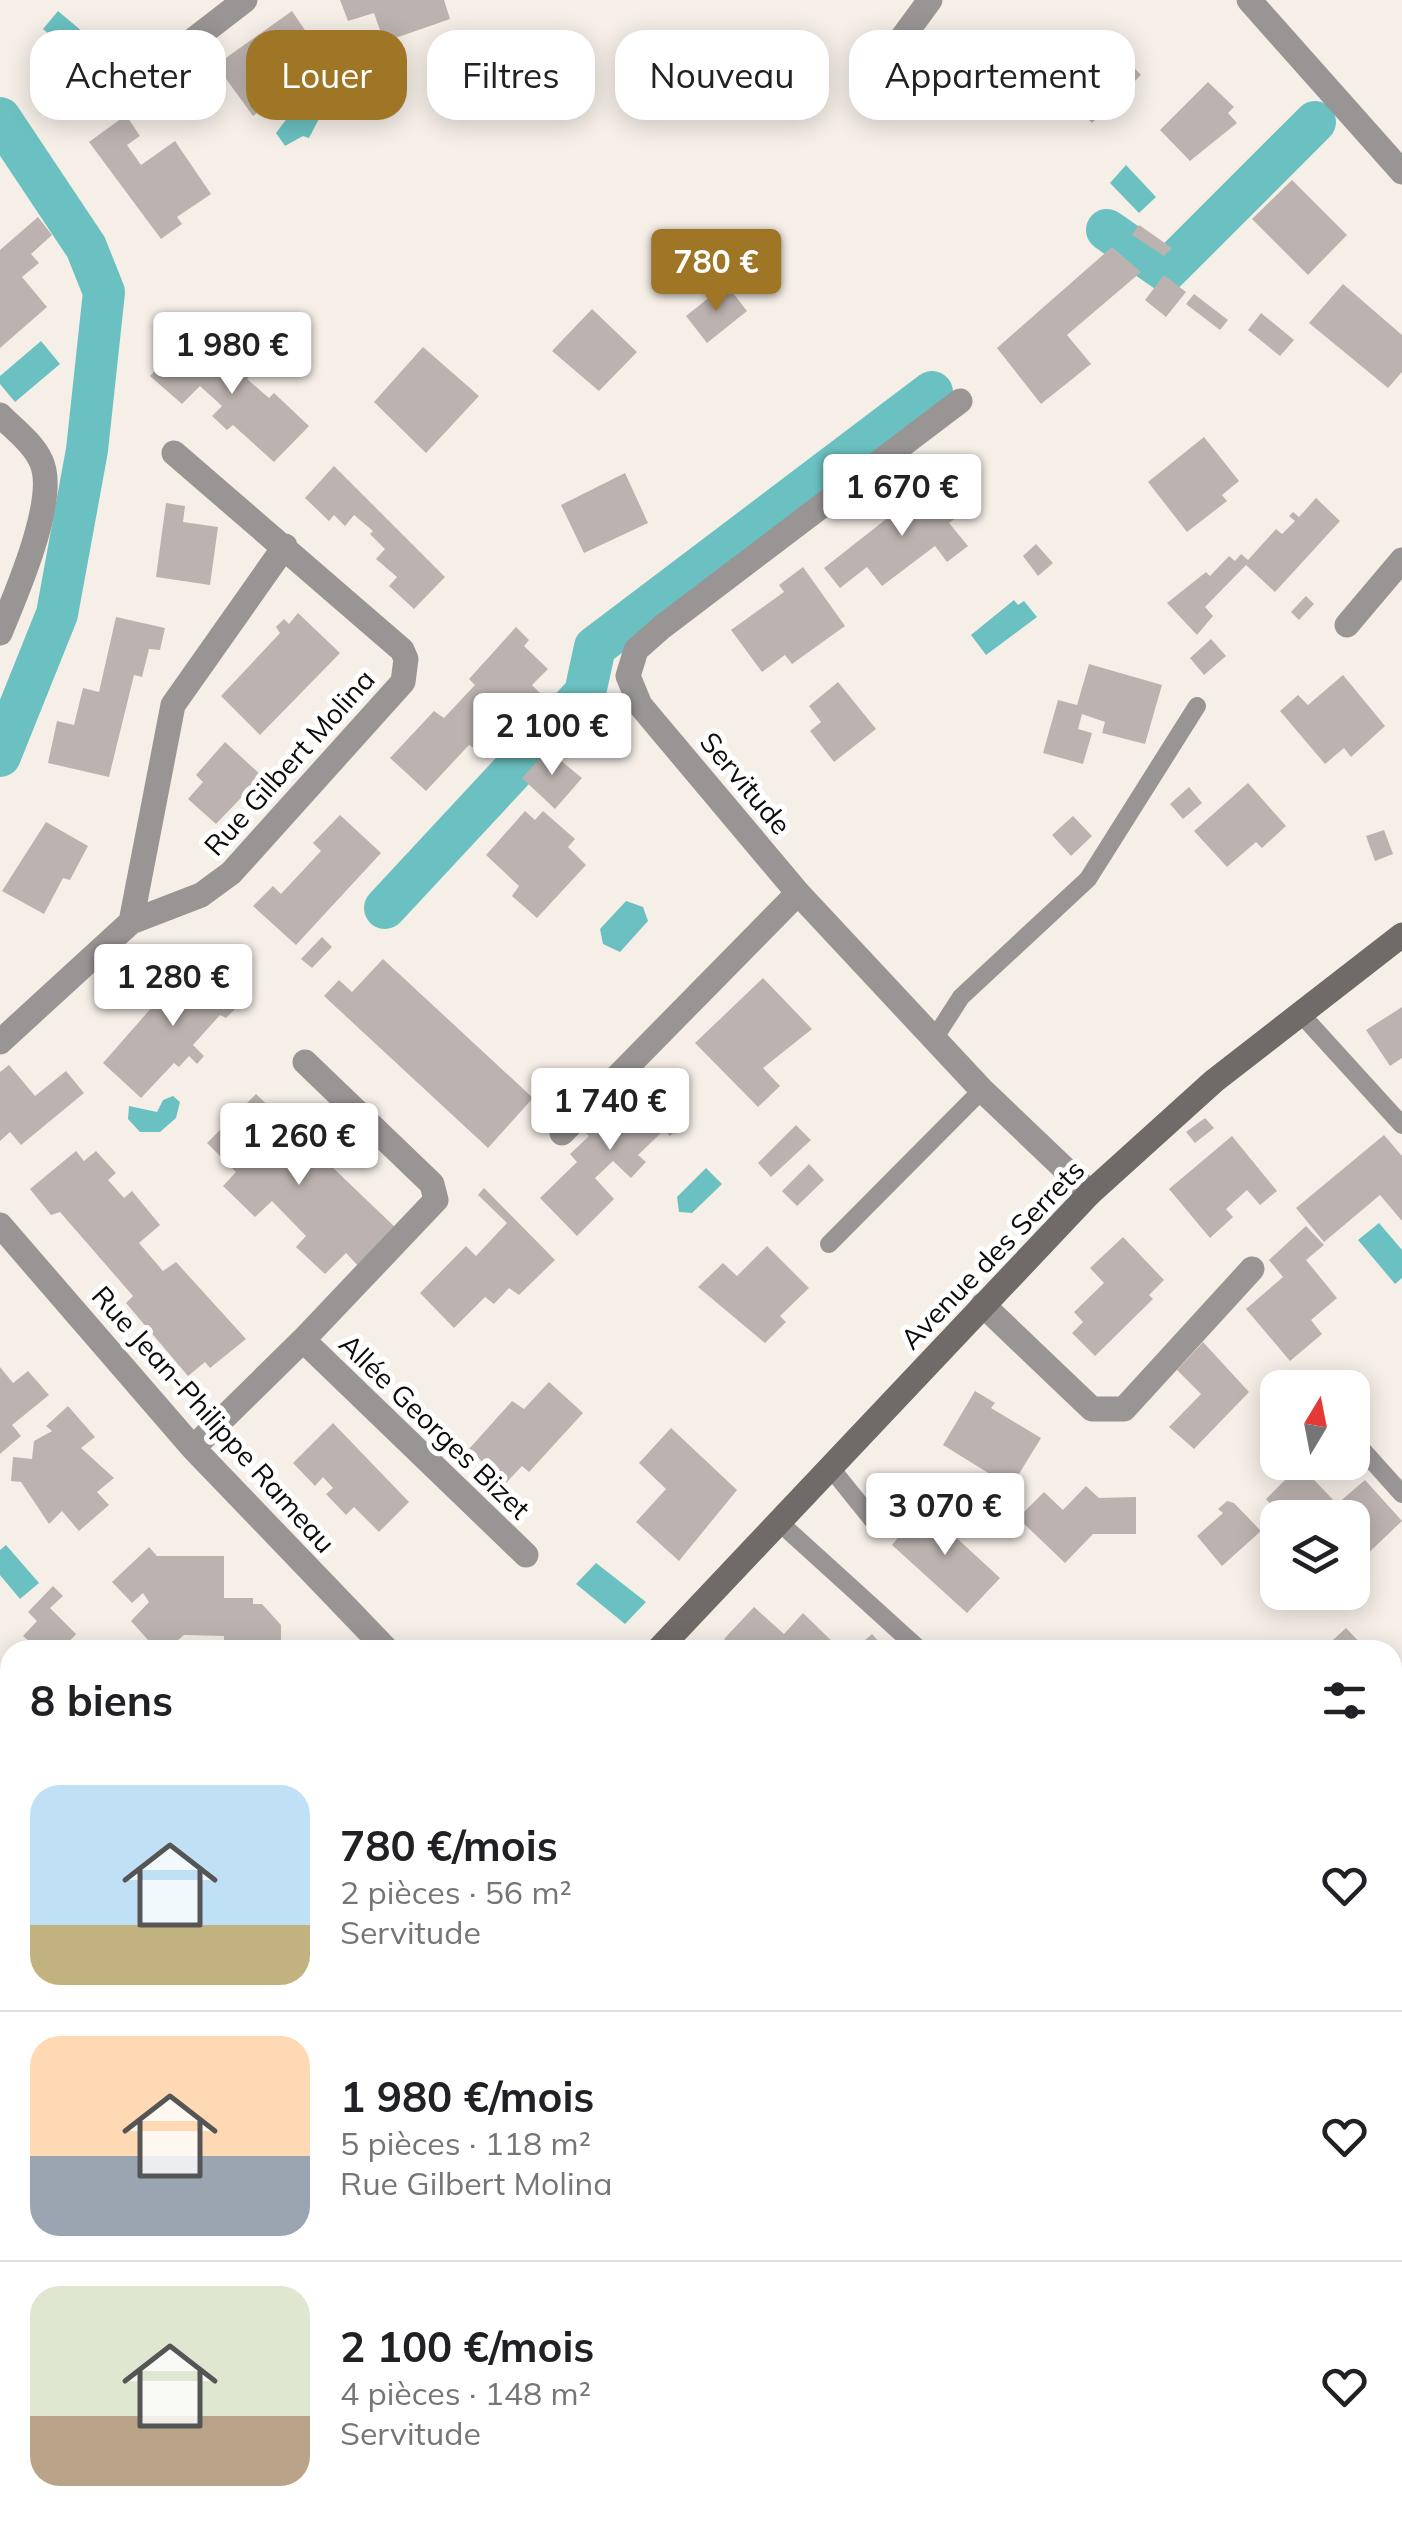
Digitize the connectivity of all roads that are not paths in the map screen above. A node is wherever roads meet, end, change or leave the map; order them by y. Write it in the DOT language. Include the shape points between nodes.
graph roads {
  1 [pos="245,0"];
  2 [pos="930,0"];
  3 [pos="1249,0"];
  4 [pos="206,30"];
  5 [pos="908,30"];
  6 [pos="1402,172"];
  7 [pos="960,401"];
  8 [pos="0,415"];
  9 [pos="174,453"];
  10 [pos="285,546"];
  11 [pos="1402,560"];
  12 [pos="1347,624"];
  13 [pos="0,633"];
  14 [pos="1197,706"];
  15 [pos="798,893"];
  16 [pos="131,922"];
  17 [pos="1402,935"];
  18 [pos="1300,1013"];
  19 [pos="934,1039"];
  20 [pos="0,1042"];
  21 [pos="305,1062"];
  22 [pos="982,1090"];
  23 [pos="1402,1125"];
  24 [pos="562,1133"];
  25 [pos="1090,1193"];
  26 [pos="0,1225"];
  27 [pos="829,1244"];
  28 [pos="1252,1269"];
  29 [pos="983,1305"];
  30 [pos="303,1340"];
  31 [pos="192,1448"];
  32 [pos="1370,1458"];
  33 [pos="830,1468"];
  34 [pos="1402,1494"];
  35 [pos="779,1522"];
  36 [pos="876,1523"];
  37 [pos="526,1555"];
  38 [pos="377,1640"];
  39 [pos="667,1640"];
  40 [pos="909,1640"];
  1 -- 4 [label="street"];
  2 -- 5 [label="street"];
  3 -- 6 [label="street"];
  7 -- 15 [label="street, Servitude" via="662,627 630,661 628,676 640,705"];
  8 -- 13 [label="street" via="30,445 45,473 42,512"];
  9 -- 10 [label="street, Rue Gilbert Molina"];
  10 -- 16 [label="street" via="172,705"];
  10 -- 16 [label="street, Rue Gilbert Molina" via="402,650 403,682 231,873 201,896"];
  11 -- 12 [label="street"];
  14 -- 19 [label="lane" via="1088,879 961,998"];
  15 -- 19 [label="street, Servitude"];
  15 -- 24 [label="street"];
  16 -- 20 [label="street, Rue Gilbert Molina"];
  17 -- 18 [label="street, Avenue des Serrets"];
  18 -- 23 [label="lane"];
  18 -- 25 [label="street, Avenue des Serrets"];
  19 -- 22 [label="street, Servitude"];
  21 -- 30 [label="street, Allée Georges Bizet" via="438,1194"];
  22 -- 25 [label="street, Servitude"];
  22 -- 27 [label="lane"];
  25 -- 29 [label="street, Avenue des Serrets"];
  26 -- 31 [label="street, Rue Jean-Philippe Rameau"];
  28 -- 29 [label="street" via="1124,1409 1106,1412 1092,1409"];
  29 -- 33 [label="street, Avenue des Serrets"];
  30 -- 31 [label="street, Allée Georges Bizet"];
  30 -- 37 [label="street, Allée Georges Bizet"];
  31 -- 38 [label="street, Rue Jean-Philippe Rameau"];
  32 -- 34 [label="lane"];
  33 -- 35 [label="street, Avenue des Serrets"];
  33 -- 36 [label="lane"];
  35 -- 39 [label="street, Avenue des Serrets"];
  35 -- 40 [label="lane"];
}
